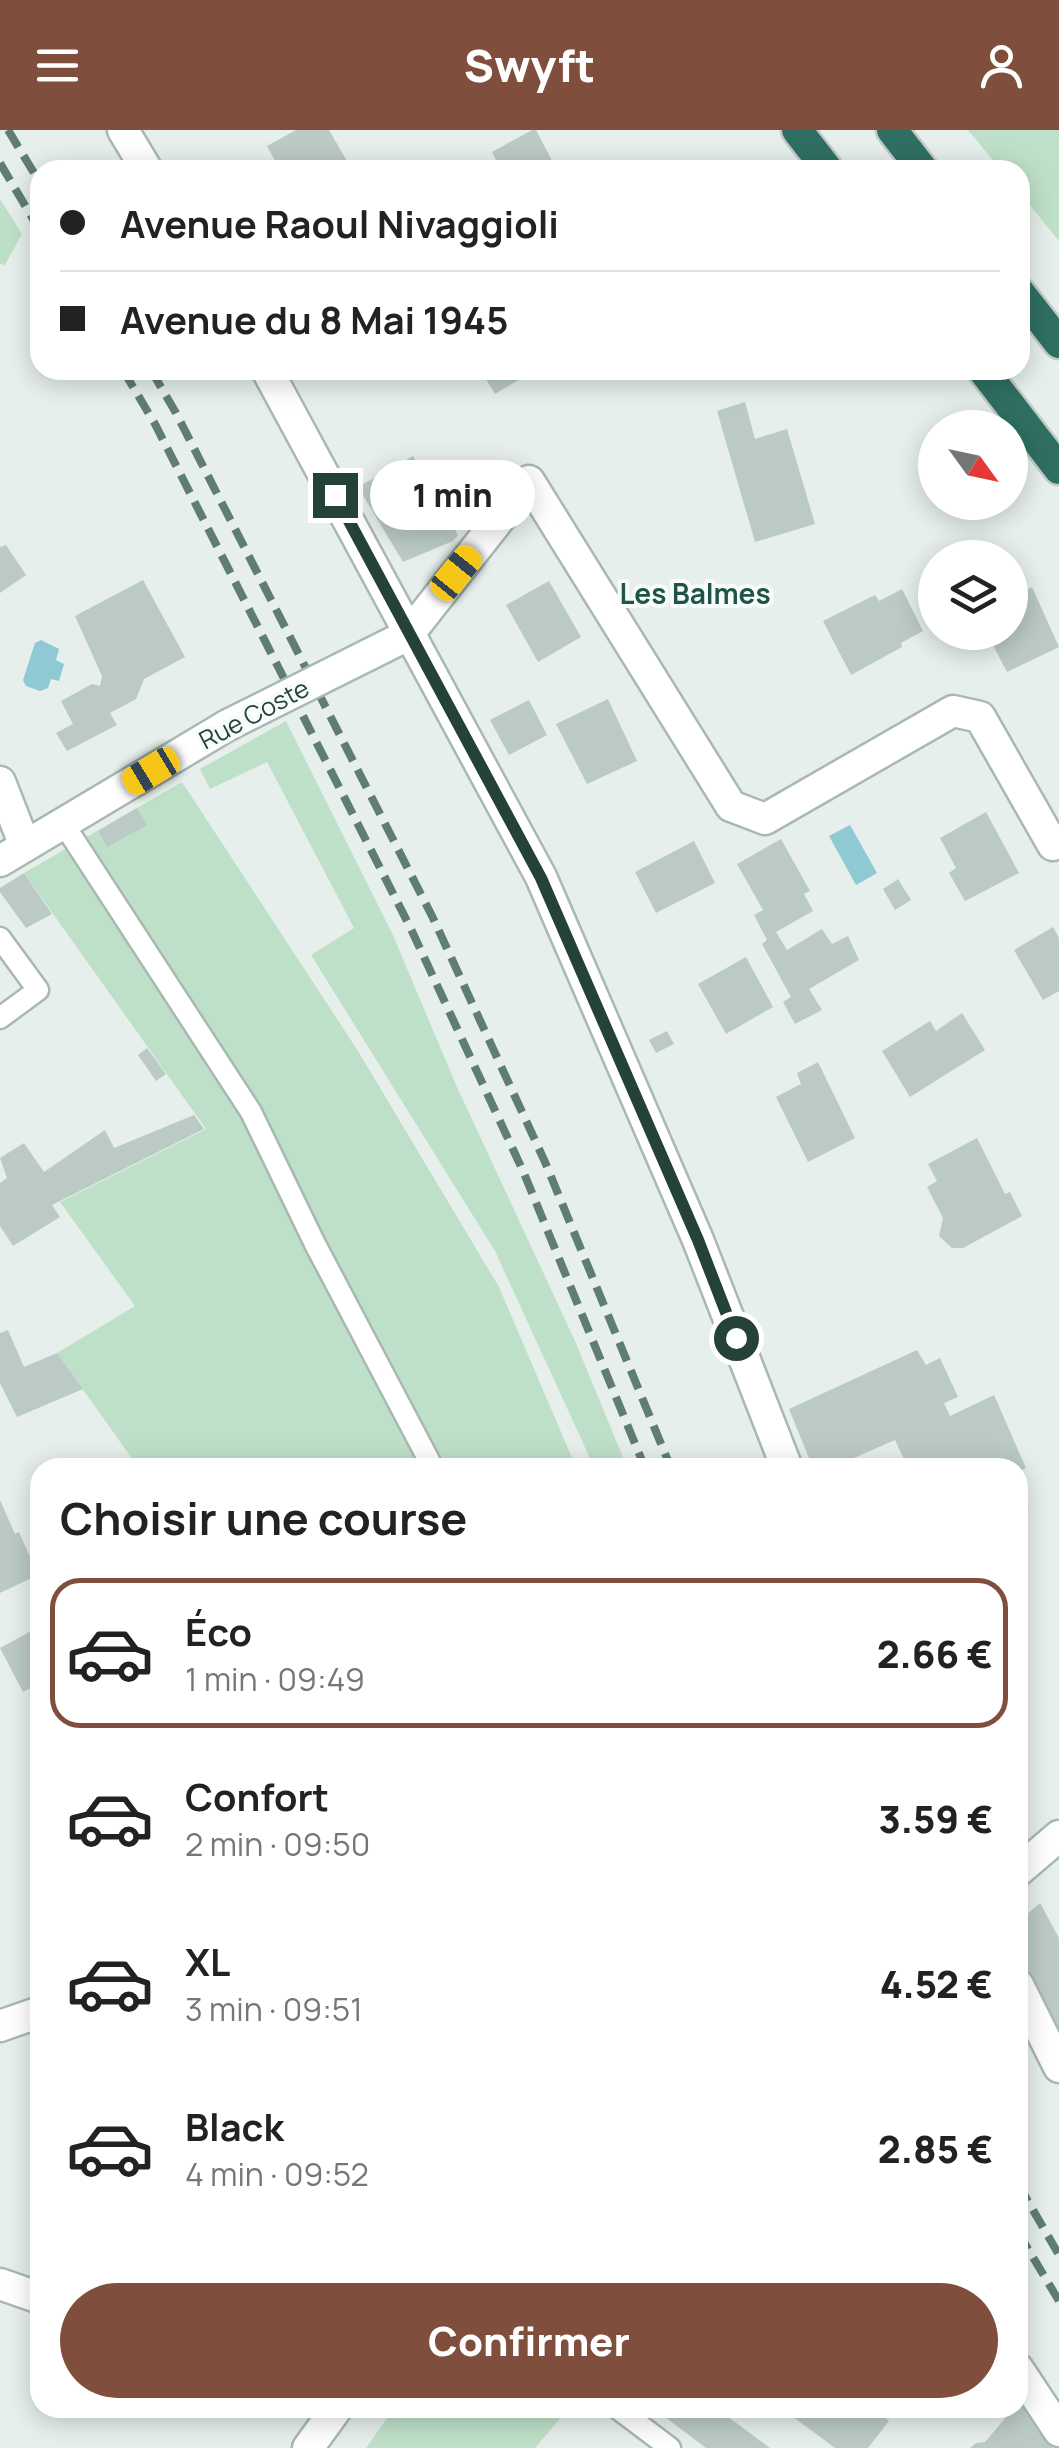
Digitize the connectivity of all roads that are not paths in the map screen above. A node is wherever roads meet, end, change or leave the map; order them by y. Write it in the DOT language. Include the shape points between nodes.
graph roads {
  1 [pos="124,130"];
  2 [pos="797,130"];
  3 [pos="892,130"];
  4 [pos="141,160"];
  5 [pos="820,160"];
  6 [pos="915,160"];
  7 [pos="1030,306"];
  8 [pos="1059,343"];
  9 [pos="273,380"];
  10 [pos="991,380"];
  11 [pos="1059,469"];
  12 [pos="408,634"];
  13 [pos="0,782"];
  14 [pos="63,824"];
  15 [pos="1053,844"];
  16 [pos="12,853"];
  17 [pos="0,938"];
  18 [pos="0,1018"];
  19 [pos="428,1458"];
  20 [pos="782,1458"];
  21 [pos="1059,1836"];
  22 [pos="1028,1862"];
  23 [pos="1028,2005"];
  24 [pos="30,2016"];
  25 [pos="0,2026"];
  26 [pos="1059,2067"];
  27 [pos="0,2284"];
  28 [pos="30,2294"];
  29 [pos="1028,2385"];
  30 [pos="330,2418"];
  31 [pos="631,2418"];
  32 [pos="1059,2431"];
  33 [pos="308,2448"];
  34 [pos="670,2448"];
  1 -- 4 [label="street"];
  2 -- 5 [label="highway"];
  3 -- 6 [label="highway"];
  7 -- 8 [label="highway"];
  9 -- 12 [label="street"];
  10 -- 11 [label="highway"];
  12 -- 14 [label="street, Rue Coste, bridge" via="228,725"];
  12 -- 15 [label="street" via="529,481 731,806 765,819 953,710 980,717"];
  12 -- 20 [label="street" via="571,942"];
  13 -- 16 [label="street"];
  14 -- 16 [label="street, Rue Coste"];
  14 -- 19 [label="lane" via="251,1112"];
  17 -- 18 [label="lane" via="38,990"];
  21 -- 22 [label="street"];
  23 -- 26 [label="street"];
  24 -- 25 [label="street"];
  27 -- 28 [label="street"];
  29 -- 32 [label="street"];
  30 -- 33 [label="street"];
  31 -- 34 [label="lane"];
}
